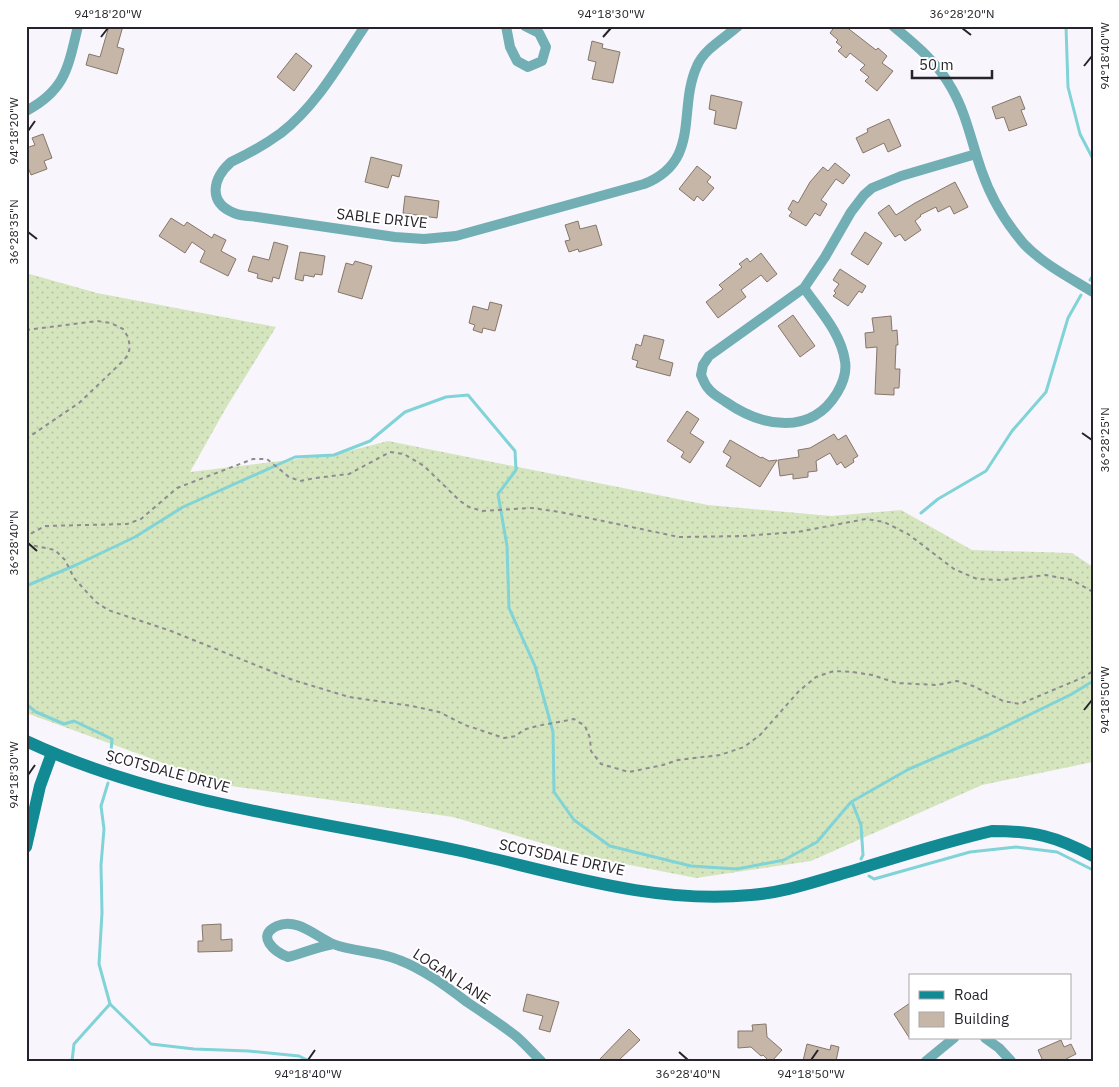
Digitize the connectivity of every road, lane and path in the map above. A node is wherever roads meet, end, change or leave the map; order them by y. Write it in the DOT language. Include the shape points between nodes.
graph roads {
  1 [pos="78,26"];
  2 [pos="366,26"];
  3 [pos="506,26"];
  4 [pos="525,26"];
  5 [pos="738,26"];
  6 [pos="893,26"];
  7 [pos="26,111"];
  8 [pos="976,154"];
  9 [pos="804,288"];
  10 [pos="1093,292"];
  11 [pos="26,330"];
  12 [pos="26,439"];
  13 [pos="26,540"];
  14 [pos="26,544"];
  15 [pos="1093,592"];
  16 [pos="1093,671"];
  17 [pos="26,741"];
  18 [pos="52,753"];
  19 [pos="26,847"];
  20 [pos="1093,856"];
  21 [pos="333,944"];
  22 [pos="952,1040"];
  23 [pos="988,1040"];
  24 [pos="541,1061"];
  25 [pos="926,1061"];
  26 [pos="1011,1061"];
  1 -- 7 [label="street" via="67,72 51,95"];
  2 -- 5 [label="street, SABLE DRIVE" via="302,114 281,133 224,168 215,183 218,202 235,213 257,217 424,239 456,236 644,184 665,172 679,154 686,132 690,84 698,64"];
  3 -- 4 [label="street" via="517,61 528,67 542,61 546,47 539,33"];
  6 -- 8 [label="street" via="943,73 962,110"];
  8 -- 9 [label="street" via="900,176 872,188 851,212"];
  8 -- 10 [label="street" via="993,198 1025,245"];
  9 -- 9 [label="street" via="832,328 846,363 845,378 831,402 808,419 779,424 735,408 708,389 701,375 709,356"];
  11 -- 12 [label="path" via="97,321 122,329 130,347 123,361 79,402"];
  13 -- 15 [label="path" via="45,526 127,524 141,520 177,488 253,459 267,460 300,482 349,474 390,452 404,454 424,466 460,501 482,511 532,508 679,537 798,532 866,519 884,522 908,534 954,569 976,579 1046,575 1072,580"];
  14 -- 16 [label="path" via="55,550 65,560 74,578 108,610 171,631 293,680 349,697 439,712 504,738 537,726 574,719 585,726 591,751 600,764 629,772 678,760 720,755 744,747 760,735 799,691 816,677 834,671 872,675 897,683 937,685 957,681 1002,701 1020,704"];
  17 -- 18 [label="street, SCOTSDALE DRIVE"];
  18 -- 19 [label="street" via="40,786"];
  18 -- 20 [label="street, SCOTSDALE DRIVE" via="168,790 236,806 668,895 728,897 776,892 992,831 1047,835"];
  21 -- 21 [label="street, LOGAN LANE" via="295,925 280,925 268,936 273,950 288,957"];
  21 -- 24 [label="street, LOGAN LANE" via="382,954 417,969 517,1037"];
  22 -- 25 [label="street"];
  23 -- 26 [label="street"];
}
